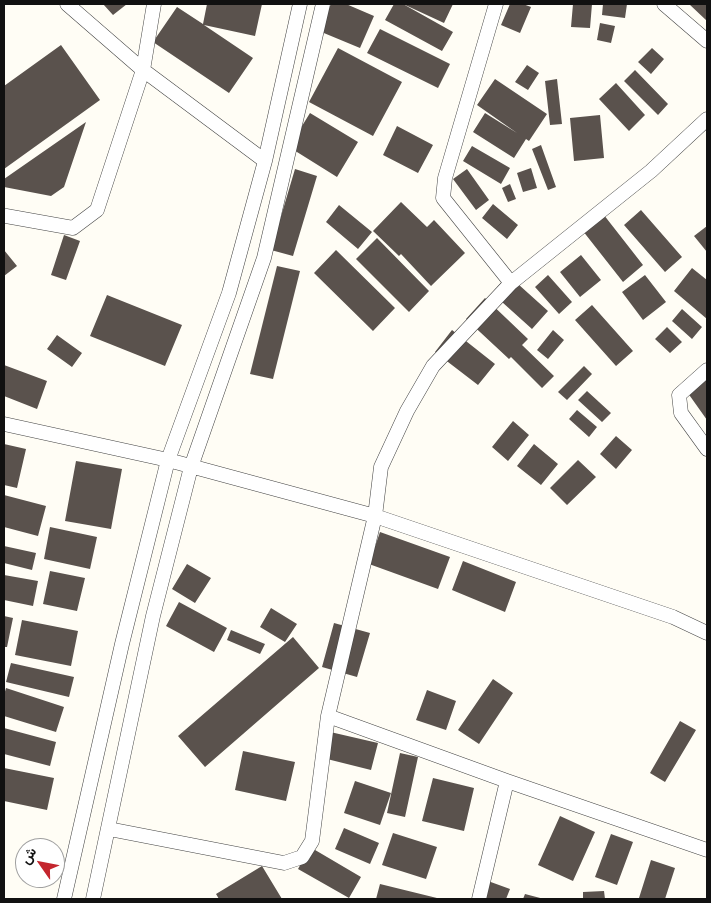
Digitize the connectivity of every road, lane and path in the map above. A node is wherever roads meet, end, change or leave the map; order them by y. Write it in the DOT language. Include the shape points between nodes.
graph roads {
  1 [pos="67,4"];
  2 [pos="154,4"];
  3 [pos="300,4"];
  4 [pos="323,4"];
  5 [pos="496,4"];
  6 [pos="664,4"];
  7 [pos="707,41"];
  8 [pos="143,70"];
  9 [pos="707,119"];
  10 [pos="265,162"];
  11 [pos="6,216"];
  12 [pos="511,282"];
  13 [pos="707,370"];
  14 [pos="4,424"];
  15 [pos="707,449"];
  16 [pos="168,460"];
  17 [pos="191,466"];
  18 [pos="375,516"];
  19 [pos="707,633"];
  20 [pos="328,716"];
  21 [pos="507,781"];
  22 [pos="109,829"];
  23 [pos="707,850"];
  24 [pos="64,899"];
  25 [pos="93,899"];
  26 [pos="479,899"];
  1 -- 8 [label="street"];
  2 -- 8 [label="street"];
  3 -- 10 [label="street"];
  4 -- 17 [label="street" via="264,258"];
  5 -- 12 [label="street" via="445,178 443,198"];
  6 -- 7 [label="street"];
  8 -- 10 [label="street"];
  8 -- 11 [label="street" via="97,210 73,228"];
  9 -- 12 [label="street" via="651,171"];
  10 -- 16 [label="street" via="229,293"];
  12 -- 18 [label="street" via="433,366 381,467"];
  13 -- 15 [label="street" via="679,395 680,413"];
  14 -- 16 [label="street"];
  16 -- 17 [label="street"];
  16 -- 24 [label="street"];
  17 -- 18 [label="street"];
  17 -- 22 [label="street" via="153,616"];
  18 -- 19 [label="street" via="673,617"];
  18 -- 20 [label="street"];
  20 -- 21 [label="street"];
  20 -- 22 [label="street" via="312,840 302,857 284,863"];
  21 -- 23 [label="street"];
  21 -- 26 [label="street"];
  22 -- 25 [label="street"];
}
